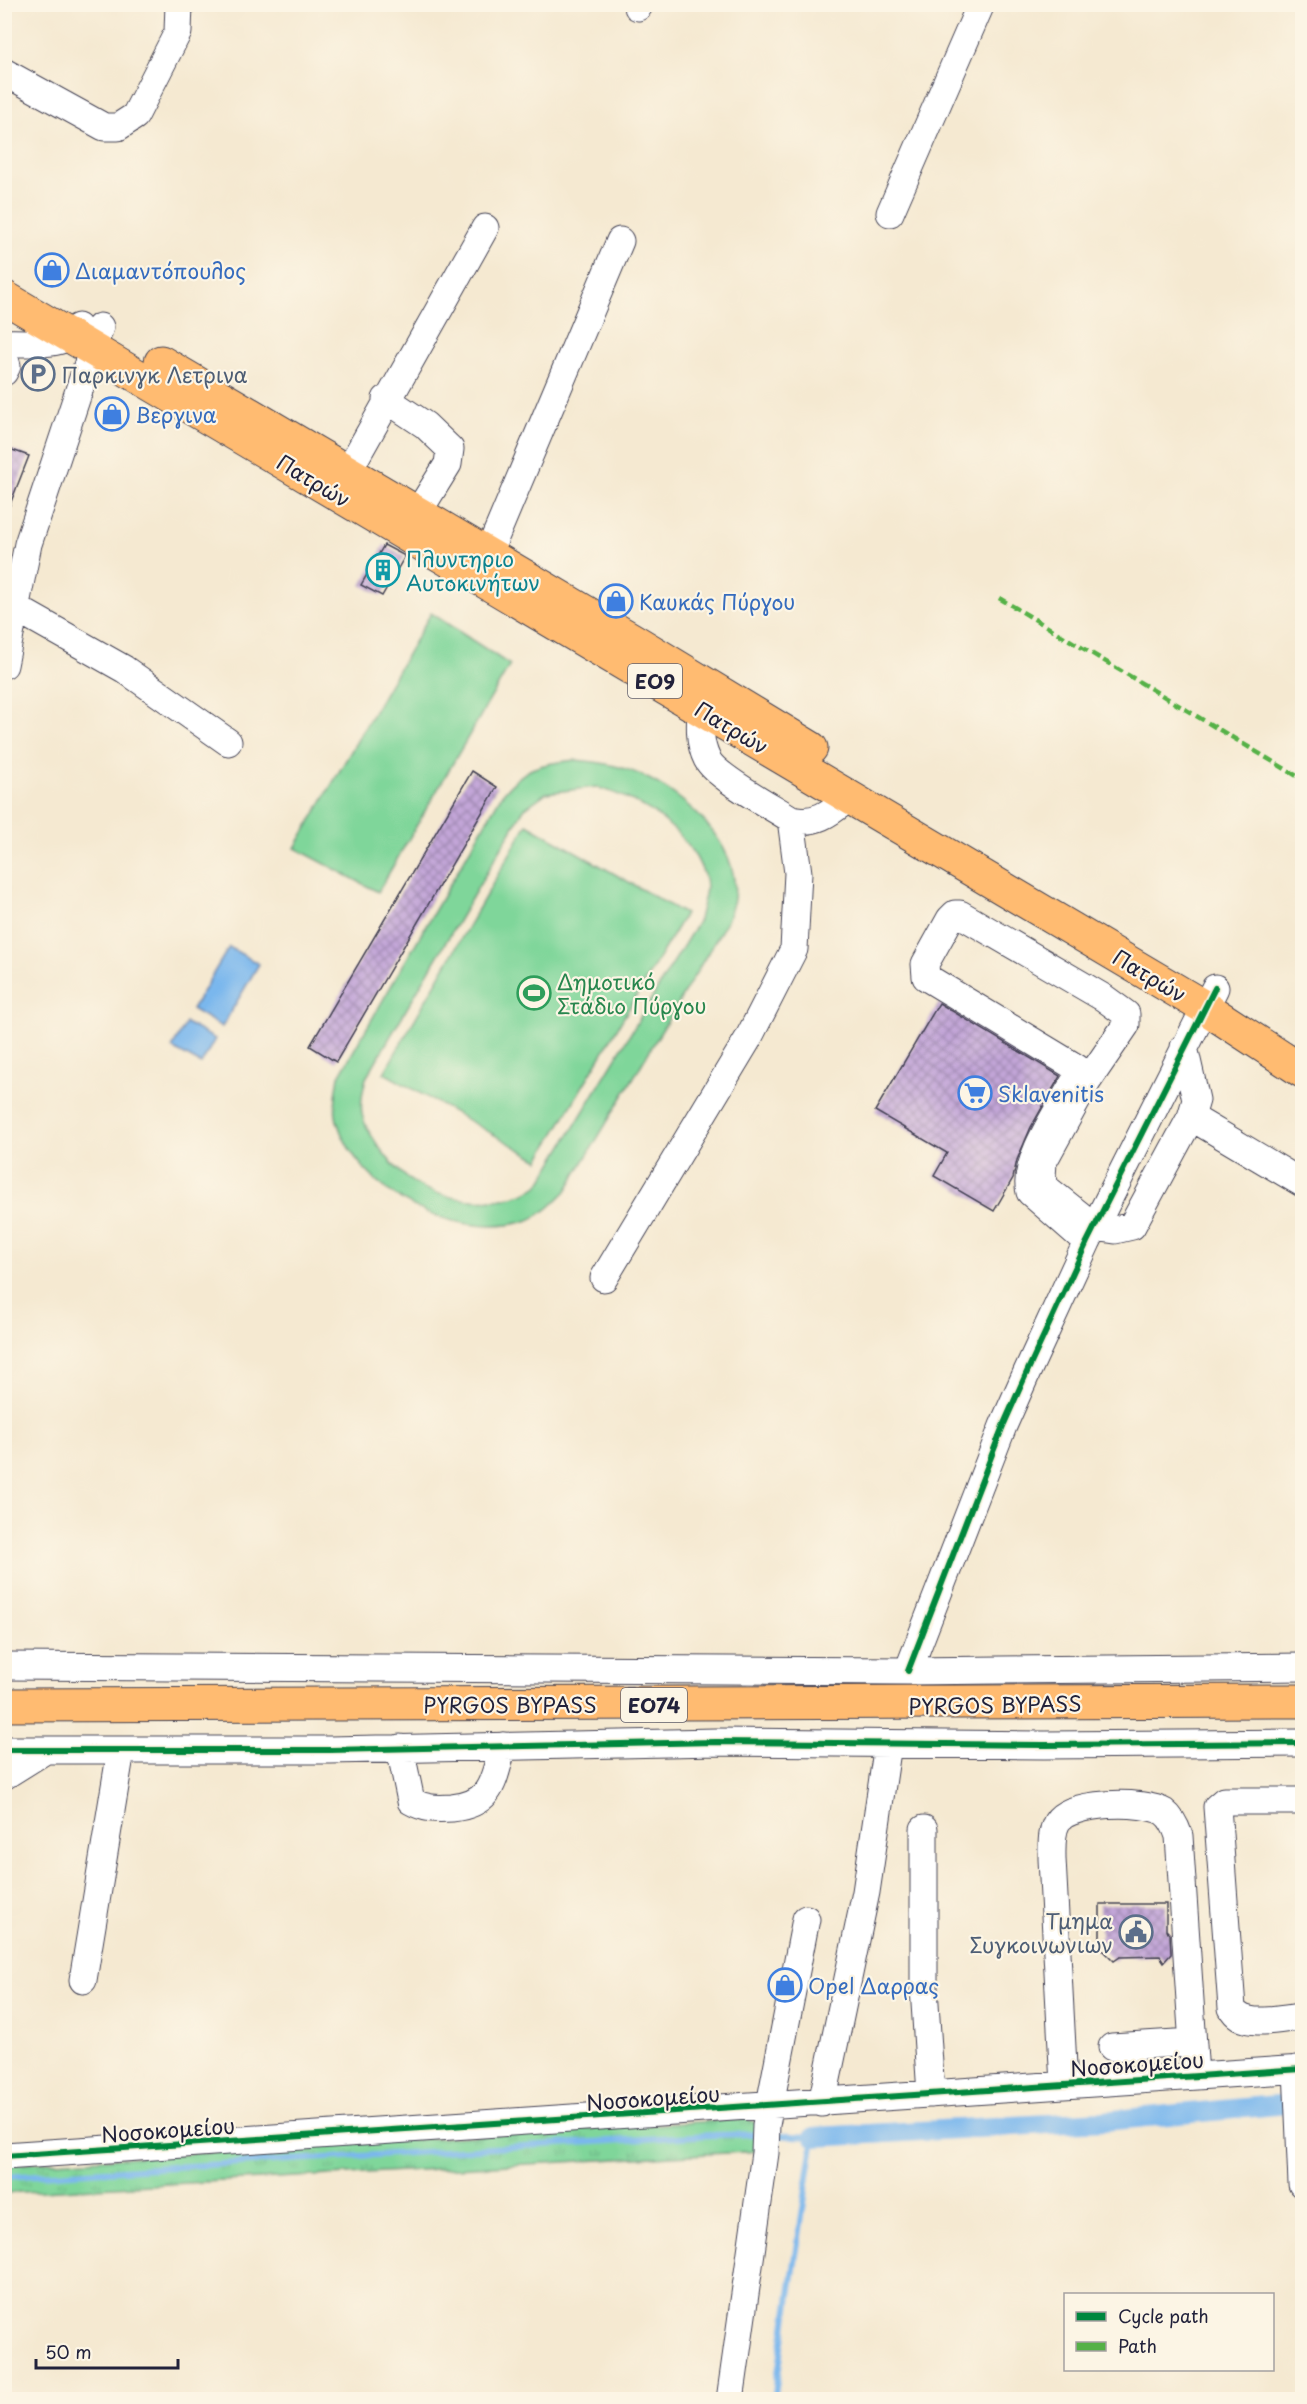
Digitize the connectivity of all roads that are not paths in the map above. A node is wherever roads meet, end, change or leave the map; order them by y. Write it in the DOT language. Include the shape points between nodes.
graph roads {
  1 [pos="179,4"];
  2 [pos="981,4"];
  3 [pos="4,72"];
  4 [pos="890,213"];
  5 [pos="485,228"];
  6 [pos="620,241"];
  7 [pos="4,273"];
  8 [pos="4,297"];
  9 [pos="87,333"];
  10 [pos="9,343"];
  11 [pos="4,372"];
  12 [pos="386,399"];
  13 [pos="341,481"];
  14 [pos="412,523"];
  15 [pos="488,554"];
  16 [pos="16,608"];
  17 [pos="4,665"];
  18 [pos="700,708"];
  19 [pos="228,742"];
  20 [pos="850,797"];
  21 [pos="791,819"];
  22 [pos="956,848"];
  23 [pos="1209,998"];
  24 [pos="1302,1045"];
  25 [pos="1184,1047"];
  26 [pos="1302,1071"];
  27 [pos="1191,1117"];
  28 [pos="1302,1183"];
  29 [pos="1091,1235"];
  30 [pos="604,1278"];
  31 [pos="4,1666"];
  32 [pos="1302,1667"];
  33 [pos="908,1671"];
  34 [pos="1302,1701"];
  35 [pos="4,1705"];
  36 [pos="1302,1743"];
  37 [pos="888,1744"];
  38 [pos="502,1746"];
  39 [pos="400,1748"];
  40 [pos="4,1750"];
  41 [pos="121,1750"];
  42 [pos="44,1751"];
  43 [pos="4,1776"];
  44 [pos="1302,1801"];
  45 [pos="924,1829"];
  46 [pos="806,1919"];
  47 [pos="83,1980"];
  48 [pos="1302,2017"];
  49 [pos="1192,2042"];
  50 [pos="1113,2048"];
  51 [pos="1300,2069"];
  52 [pos="1195,2075"];
  53 [pos="1064,2085"];
  54 [pos="931,2094"];
  55 [pos="822,2103"];
  56 [pos="768,2115"];
  57 [pos="4,2156"];
  58 [pos="1302,2184"];
  59 [pos="730,2400"];
  1 -- 3 [label="street" via="178,32 135,116 118,127 104,127"];
  2 -- 4 [label="street"];
  5 -- 12 [label="street"];
  6 -- 15 [label="street"];
  7 -- 9 [label="main road, Πατρών / ΕΟ9"];
  8 -- 9 [label="main road, Πατρών / ΕΟ9"];
  9 -- 10 [label="street" via="52,342"];
  9 -- 13 [label="main road, Πατρών / ΕΟ9"];
  9 -- 16 [label="street" via="28,544"];
  10 -- 11 [label="street"];
  12 -- 13 [label="street"];
  12 -- 14 [label="street" via="425,425 450,449 448,464"];
  13 -- 14 [label="main road, Πατρών / ΕΟ9"];
  14 -- 15 [label="main road, Πατρών / ΕΟ9"];
  14 -- 18 [label="main road, Πατρών / ΕΟ9"];
  15 -- 22 [label="main road, Πατρών / ΕΟ9"];
  16 -- 17 [label="street"];
  16 -- 19 [label="street" via="124,669"];
  18 -- 20 [label="main road, Πατρών / ΕΟ9"];
  18 -- 21 [label="street" via="704,752 715,770"];
  20 -- 21 [label="street" via="819,819"];
  20 -- 22 [label="main road, Πατρών / ΕΟ9"];
  21 -- 30 [label="street" via="798,873 794,949 748,1039"];
  22 -- 23 [label="main road, Πατρών / ΕΟ9"];
  23 -- 24 [label="main road, Πατρών / ΕΟ9"];
  23 -- 25 [label="street"];
  23 -- 26 [label="main road, Πατρών / ΕΟ9"];
  25 -- 27 [label="street" via="1196,1100"];
  25 -- 29 [label="street"];
  27 -- 28 [label="street"];
  27 -- 29 [label="street" via="1131,1226"];
  29 -- 29 [label="street" via="1046,1188 1043,1162 1087,1082 1125,1025 1126,1014 955,914 925,964 926,977 1066,1060 1078,1071 1035,1156 1027,1184 1030,1192"];
  29 -- 33 [label="street" via="1003,1426"];
  31 -- 33 [label="street"];
  32 -- 33 [label="street"];
  34 -- 35 [label="main road, PYRGOS BYPASS / ΕΟ74" via="846,1706"];
  36 -- 37 [label="street"];
  37 -- 38 [label="street"];
  37 -- 55 [label="street" via="866,1892"];
  38 -- 39 [label="street"];
  38 -- 39 [label="street" via="485,1796 465,1807 435,1809 411,1801"];
  39 -- 41 [label="street"];
  40 -- 42 [label="street"];
  41 -- 42 [label="street"];
  41 -- 47 [label="street"];
  42 -- 43 [label="street"];
  44 -- 48 [label="street" via="1224,1801 1217,1807 1232,2008 1245,2021"];
  45 -- 54 [label="street" via="924,1988"];
  46 -- 56 [label="street"];
  49 -- 50 [label="street"];
  49 -- 52 [label="street"];
  49 -- 53 [label="street" via="1179,1836 1174,1823 1164,1812 1141,1805 1094,1805 1064,1814 1053,1833 1052,1859"];
  51 -- 52 [label="street, Νοσοκομείου"];
  51 -- 58 [label="street"];
  52 -- 53 [label="street, Νοσοκομείου"];
  53 -- 54 [label="street, Νοσοκομείου"];
  54 -- 55 [label="street, Νοσοκομείου"];
  55 -- 56 [label="street, Νοσοκομείου"];
  56 -- 57 [label="street, Νοσοκομείου"];
  56 -- 59 [label="street"];
}
